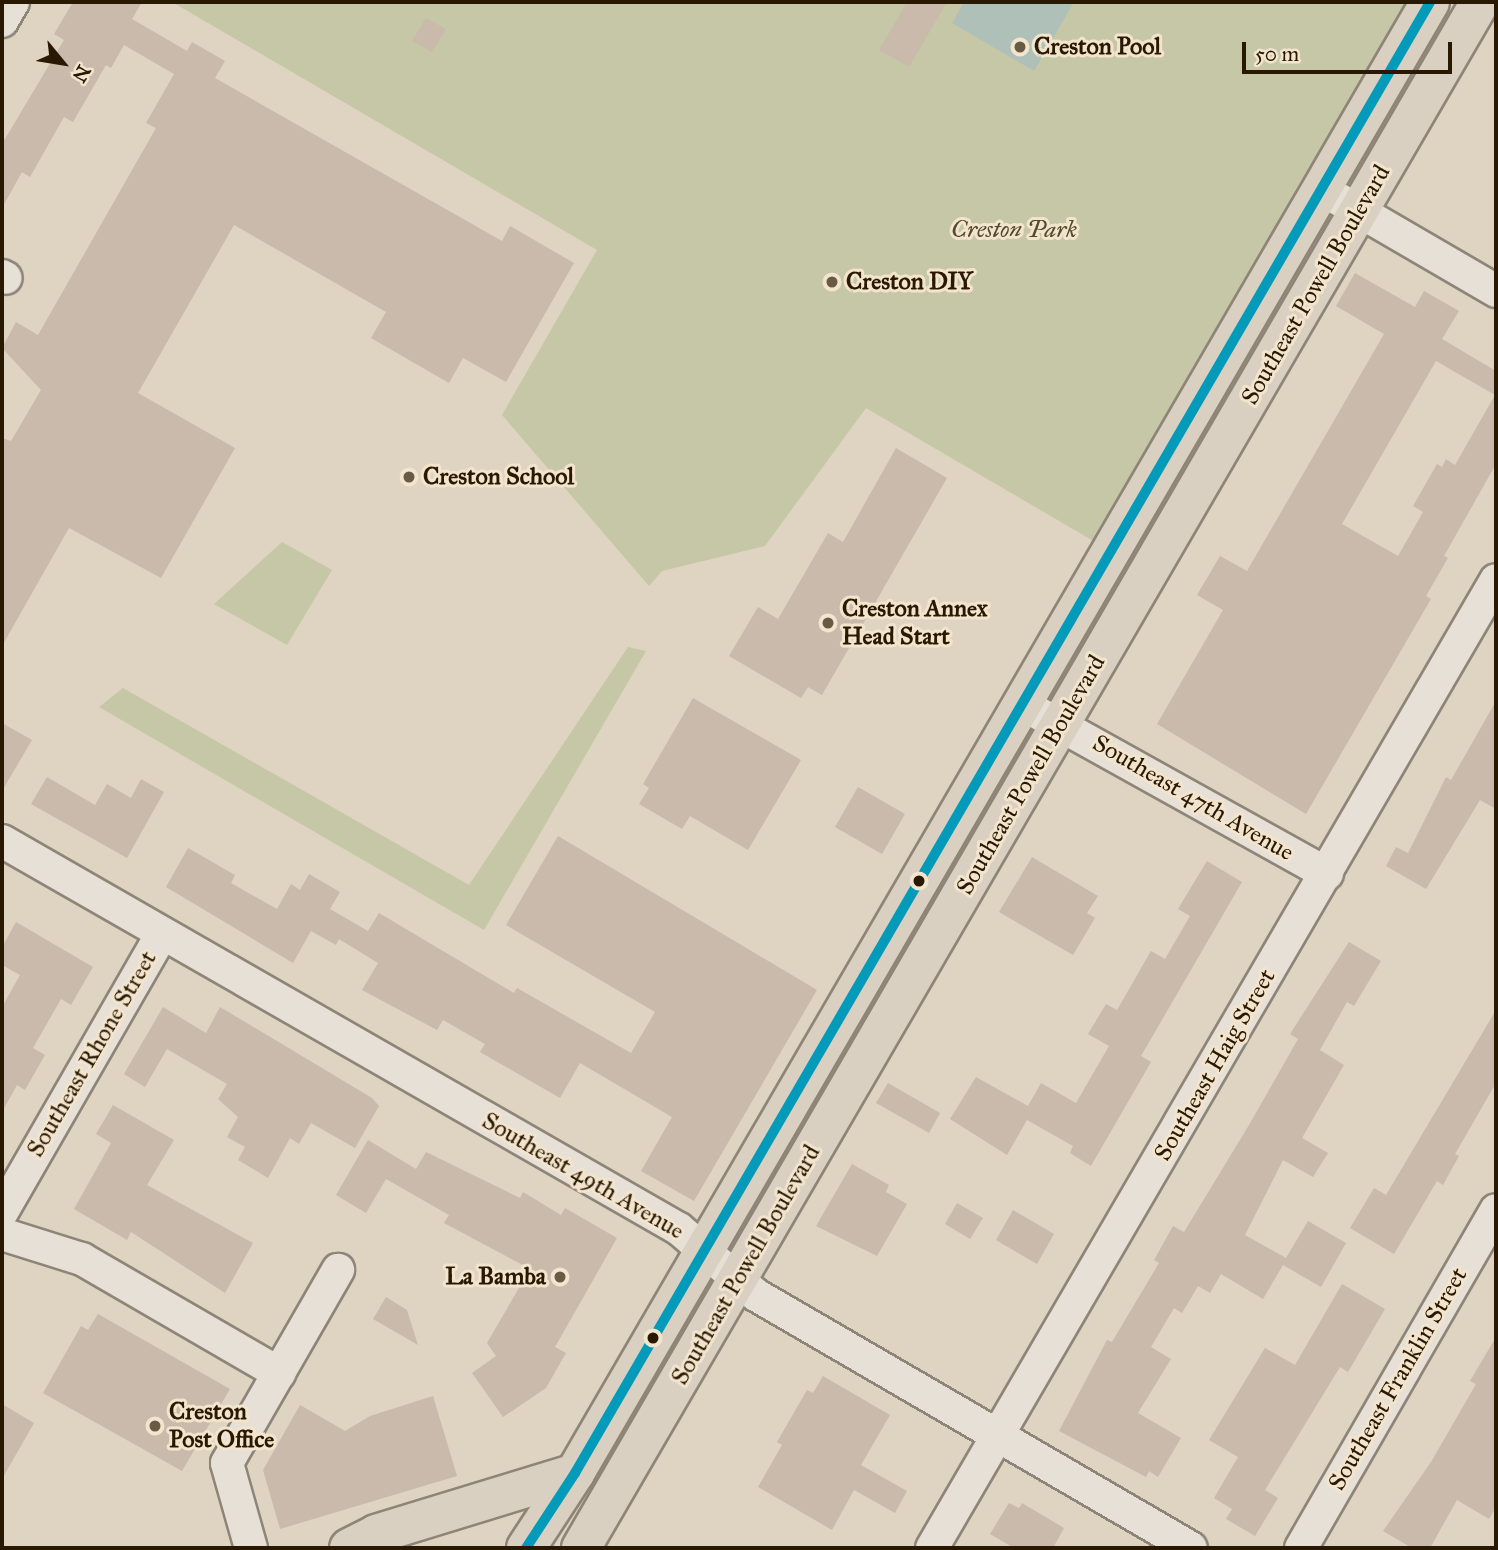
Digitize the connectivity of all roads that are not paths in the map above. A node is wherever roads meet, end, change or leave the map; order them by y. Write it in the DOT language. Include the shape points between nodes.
graph roads {
  1 [pos="13,2"];
  2 [pos="1430,2"];
  3 [pos="1480,2"];
  4 [pos="2,21"];
  5 [pos="1321,189"];
  6 [pos="1359,211"];
  7 [pos="1496,291"];
  8 [pos="1496,580"];
  9 [pos="1022,704"];
  10 [pos="1061,724"];
  11 [pos="2,841"];
  12 [pos="1326,874"];
  13 [pos="162,934"];
  14 [pos="1496,1210"];
  15 [pos="2,1212"];
  16 [pos="2,1234"];
  17 [pos="704,1251"];
  18 [pos="338,1270"];
  19 [pos="738,1279"];
  20 [pos="279,1373"];
  21 [pos="1000,1434"];
  22 [pos="575,1473"];
  23 [pos="251,1548"];
  24 [pos="349,1548"];
  25 [pos="526,1548"];
  26 [pos="581,1548"];
  27 [pos="932,1548"];
  28 [pos="1191,1548"];
  29 [pos="1301,1548"];
  1 -- 4 [label="street"];
  2 -- 5 [label="main road, Southeast Powell Boulevard"];
  3 -- 6 [label="main road, Southeast Powell Boulevard"];
  5 -- 6 [label="street"];
  5 -- 9 [label="main road, Southeast Powell Boulevard"];
  6 -- 7 [label="street"];
  6 -- 10 [label="main road, Southeast Powell Boulevard"];
  8 -- 12 [label="street, Southeast Haig Street"];
  9 -- 10 [label="street, Southeast 47th Avenue"];
  9 -- 17 [label="main road, Southeast Powell Boulevard"];
  10 -- 12 [label="street, Southeast 47th Avenue"];
  10 -- 19 [label="main road, Southeast Powell Boulevard"];
  11 -- 13 [label="street, Southeast 49th Avenue"];
  12 -- 21 [label="street, Southeast Haig Street"];
  13 -- 15 [label="street, Southeast Rhone Street"];
  13 -- 17 [label="street, Southeast 49th Avenue" via="679,1229"];
  14 -- 29 [label="street, Southeast Franklin Street"];
  16 -- 20 [label="street" via="82,1259"];
  17 -- 19 [label="street, Southeast 49th Avenue"];
  17 -- 22 [label="main road, Southeast Powell Boulevard"];
  18 -- 20 [label="street"];
  19 -- 21 [label="street, Southeast 49th Avenue" via="756,1295"];
  19 -- 26 [label="main road, Southeast Powell Boulevard"];
  20 -- 23 [label="street" via="227,1463"];
  21 -- 27 [label="street, Southeast Haig Street"];
  21 -- 28 [label="street, Southeast 49th Avenue"];
  22 -- 24 [label="main road" via="376,1534"];
  22 -- 25 [label="main road, Southeast Powell Boulevard"];
}
